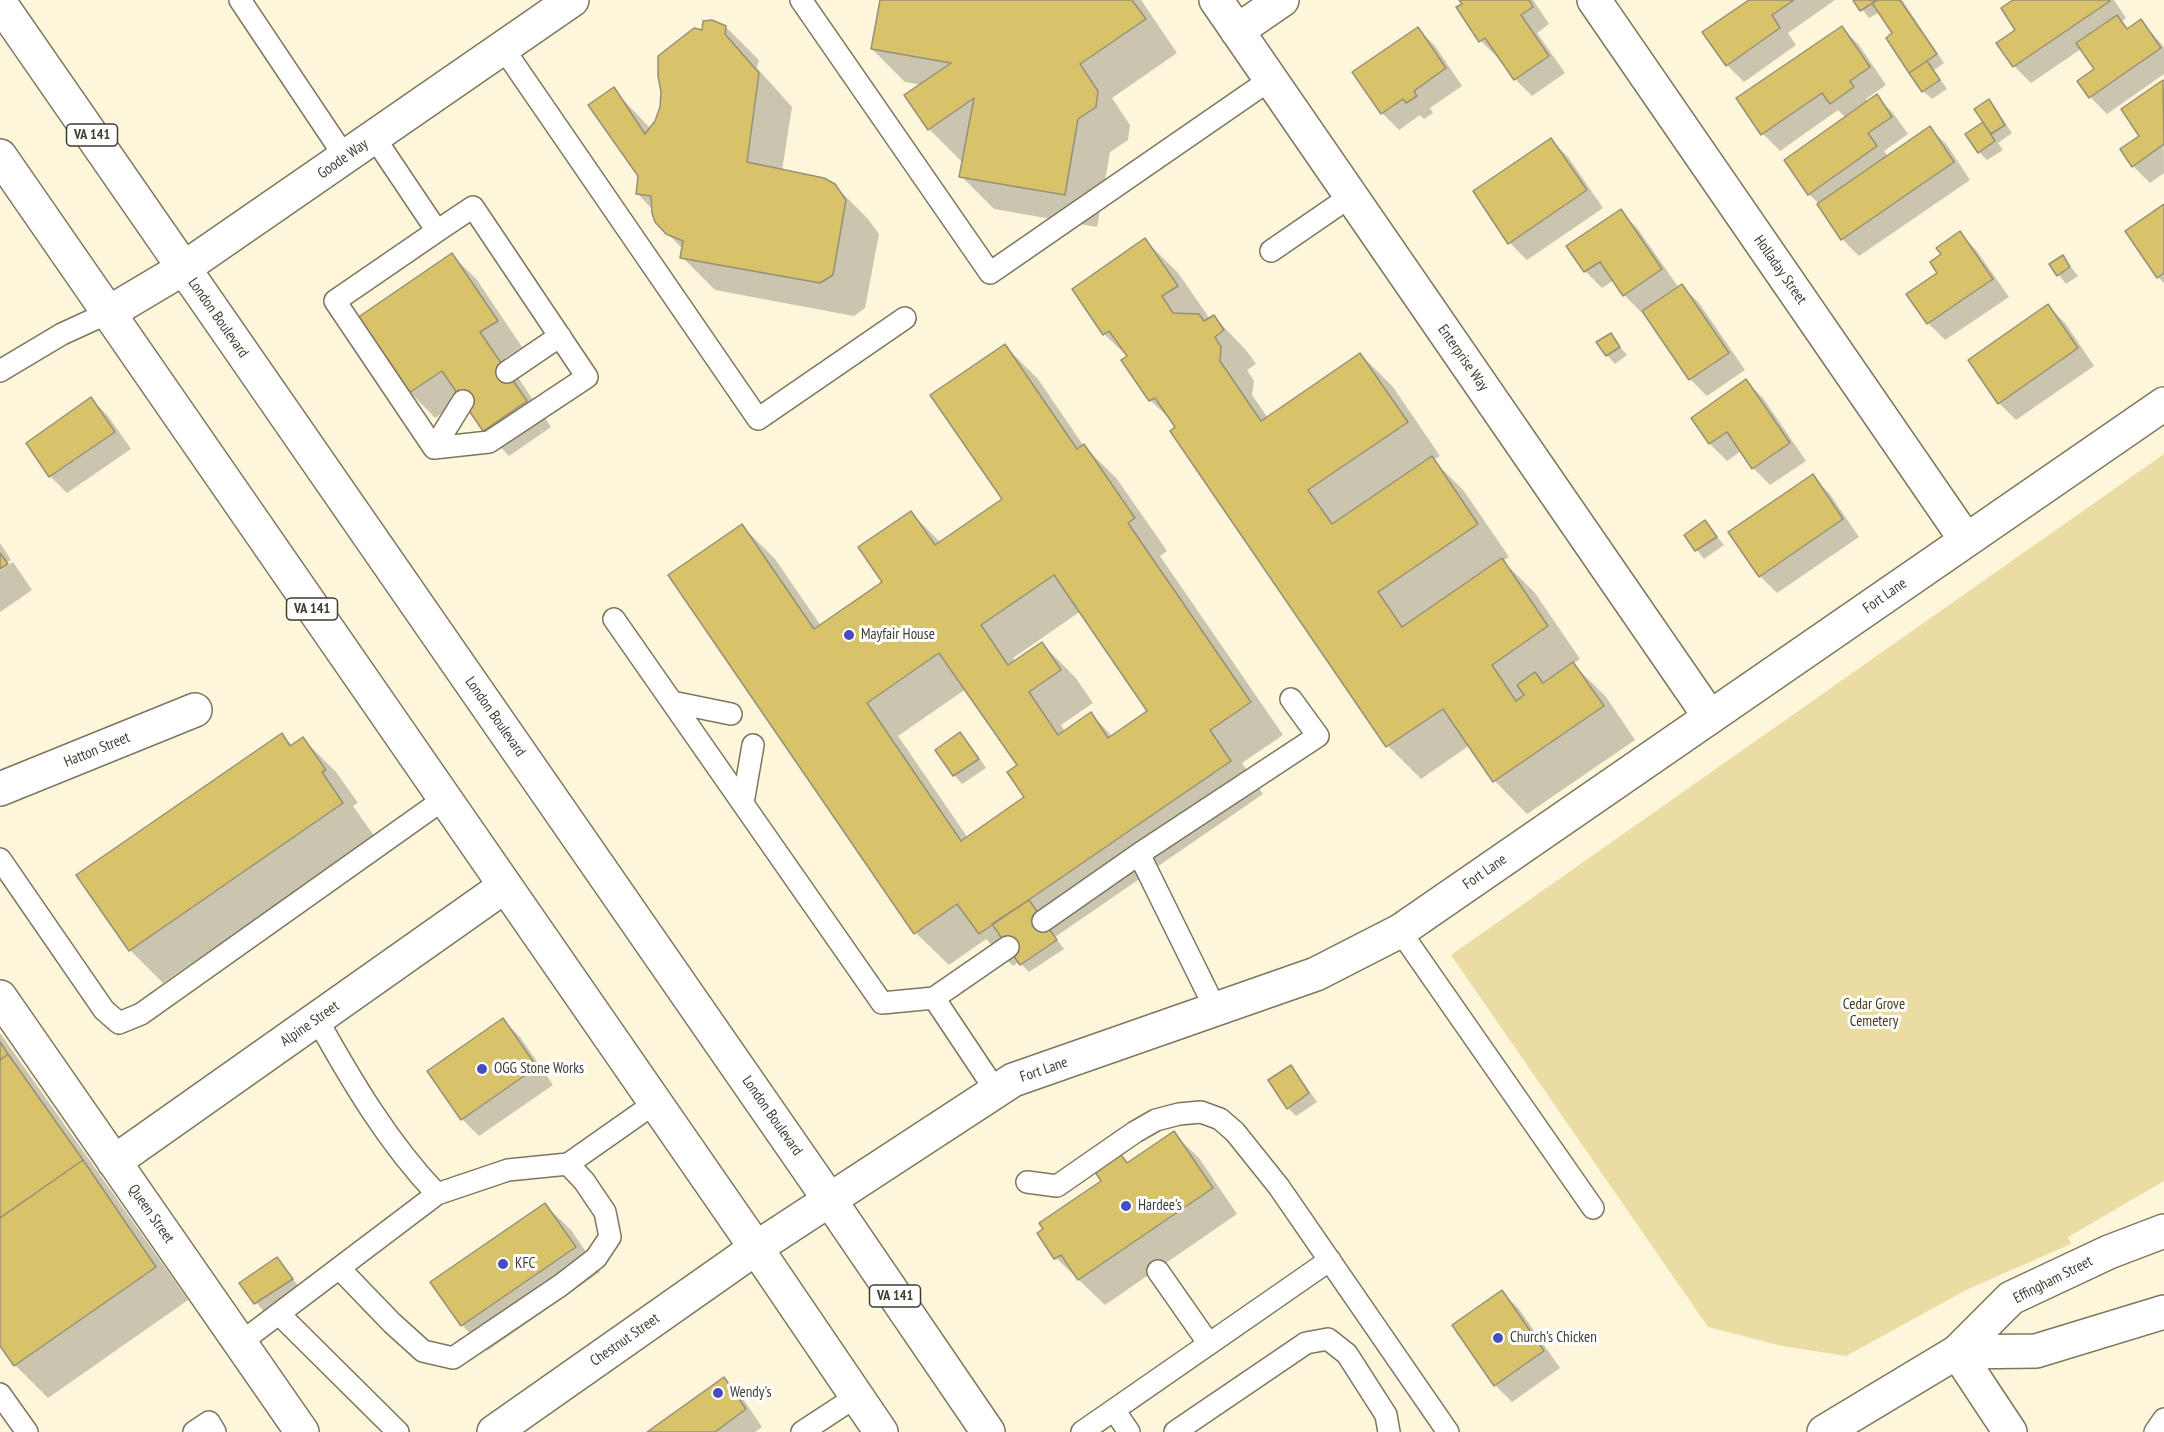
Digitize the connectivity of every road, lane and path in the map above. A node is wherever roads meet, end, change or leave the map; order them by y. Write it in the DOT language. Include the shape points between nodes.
graph roads {
  1 [pos="240,0"];
  2 [pos="572,0"];
  3 [pos="801,0"];
  4 [pos="1216,0"];
  5 [pos="1282,0"];
  6 [pos="1594,0"];
  7 [pos="0,3"];
  8 [pos="1237,31"];
  9 [pos="503,48"];
  10 [pos="1270,79"];
  11 [pos="375,137"];
  12 [pos="0,156"];
  13 [pos="345,157"];
  14 [pos="1351,196"];
  15 [pos="437,231"];
  16 [pos="1271,251"];
  17 [pos="184,268"];
  18 [pos="110,312"];
  19 [pos="905,318"];
  20 [pos="560,336"];
  21 [pos="0,371"];
  22 [pos="507,372"];
  23 [pos="463,402"];
  24 [pos="2164,404"];
  25 [pos="434,448"];
  26 [pos="1966,540"];
  27 [pos="614,619"];
  28 [pos="1291,699"];
  29 [pos="672,702"];
  30 [pos="195,710"];
  31 [pos="731,714"];
  32 [pos="1710,717"];
  33 [pos="753,745"];
  34 [pos="0,789"];
  35 [pos="444,799"];
  36 [pos="742,802"];
  37 [pos="1139,854"];
  38 [pos="0,859"];
  39 [pos="505,886"];
  40 [pos="1043,921"];
  41 [pos="1400,931"];
  42 [pos="1008,946"];
  43 [pos="0,997"];
  44 [pos="934,998"];
  45 [pos="1216,1010"];
  46 [pos="317,1018"];
  47 [pos="996,1091"];
  48 [pos="655,1103"];
  49 [pos="114,1162"];
  50 [pos="568,1164"];
  51 [pos="1027,1182"];
  52 [pos="437,1194"];
  53 [pos="829,1199"];
  54 [pos="1593,1208"];
  55 [pos="2164,1232"];
  56 [pos="756,1248"];
  57 [pos="1330,1260"];
  58 [pos="339,1268"];
  59 [pos="1158,1271"];
  60 [pos="2164,1312"];
  61 [pos="279,1314"];
  62 [pos="240,1343"];
  63 [pos="1209,1344"];
  64 [pos="1957,1352"];
  65 [pos="0,1394"];
  66 [pos="856,1396"];
  67 [pos="1114,1410"];
  68 [pos="2164,1419"];
  69 [pos="27,1432"];
  70 [pos="194,1432"];
  71 [pos="215,1432"];
  72 [pos="302,1432"];
  73 [pos="398,1432"];
  74 [pos="494,1432"];
  75 [pos="802,1432"];
  76 [pos="881,1432"];
  77 [pos="988,1432"];
  78 [pos="1082,1432"];
  79 [pos="1129,1432"];
  80 [pos="1176,1432"];
  81 [pos="1389,1432"];
  82 [pos="1448,1432"];
  83 [pos="1824,1432"];
  84 [pos="2010,1432"];
  85 [pos="2155,1432"];
  1 -- 13 [label="lane"];
  2 -- 9 [label="street, Goode Way"];
  3 -- 10 [label="lane" via="990,273"];
  4 -- 8 [label="street, Enterprise Way"];
  5 -- 8 [label="street"];
  6 -- 26 [label="street, Holladay Street"];
  7 -- 17 [label="street, London Boulevard / VA 141"];
  8 -- 10 [label="street, Enterprise Way"];
  9 -- 11 [label="street, Goode Way"];
  9 -- 19 [label="lane" via="758,419"];
  10 -- 14 [label="street, Enterprise Way"];
  11 -- 13 [label="street, Goode Way"];
  11 -- 15 [label="lane"];
  12 -- 18 [label="street, VA 141"];
  13 -- 17 [label="street, Goode Way"];
  14 -- 16 [label="lane"];
  14 -- 32 [label="street, Enterprise Way"];
  15 -- 20 [label="lane" via="473,207"];
  15 -- 25 [label="lane" via="335,301"];
  17 -- 18 [label="street, Goode Way"];
  17 -- 53 [label="street, London Boulevard / VA 141"];
  18 -- 21 [label="lane" via="62,334"];
  18 -- 35 [label="street, VA 141"];
  20 -- 22 [label="lane"];
  20 -- 25 [label="lane" via="587,377 489,442"];
  23 -- 25 [label="lane"];
  24 -- 26 [label="street, Fort Lane"];
  26 -- 32 [label="street, Fort Lane"];
  27 -- 29 [label="lane"];
  28 -- 37 [label="lane" via="1318,736"];
  29 -- 31 [label="lane"];
  29 -- 36 [label="lane"];
  30 -- 34 [label="street, Hatton Street"];
  32 -- 41 [label="street, Fort Lane"];
  33 -- 36 [label="lane"];
  35 -- 38 [label="lane" via="141,1014 119,1023 104,1010"];
  35 -- 39 [label="street, VA 141"];
  36 -- 44 [label="lane" via="882,1003"];
  37 -- 40 [label="lane"];
  37 -- 45 [label="lane"];
  39 -- 46 [label="street, Alpine Street"];
  39 -- 48 [label="street, VA 141"];
  41 -- 45 [label="street, Fort Lane" via="1316,974"];
  41 -- 54 [label="lane"];
  42 -- 44 [label="lane"];
  43 -- 49 [label="street, Queen Street"];
  44 -- 47 [label="lane"];
  45 -- 47 [label="street, Fort Lane" via="1013,1080"];
  46 -- 49 [label="street, Alpine Street"];
  46 -- 52 [label="lane" via="350,1079 415,1171"];
  47 -- 53 [label="street, Fort Lane"];
  48 -- 50 [label="lane"];
  48 -- 56 [label="street, VA 141"];
  49 -- 62 [label="street, Queen Street"];
  50 -- 52 [label="lane" via="508,1170"];
  50 -- 58 [label="lane" via="605,1212 610,1236 596,1258 453,1358 423,1350"];
  51 -- 57 [label="lane" via="1057,1186 1156,1120 1201,1112 1220,1119 1235,1132"];
  52 -- 58 [label="lane"];
  53 -- 56 [label="street, Fort Lane"];
  53 -- 77 [label="street, London Boulevard / VA 141"];
  55 -- 64 [label="street, Effingham Street" via="2109,1252 2011,1298"];
  56 -- 66 [label="street, VA 141"];
  56 -- 74 [label="street, Chestnut Street"];
  57 -- 63 [label="lane"];
  57 -- 82 [label="lane"];
  58 -- 61 [label="lane"];
  59 -- 63 [label="lane"];
  60 -- 64 [label="street" via="2036,1351"];
  61 -- 62 [label="lane"];
  61 -- 73 [label="lane"];
  62 -- 72 [label="street, Queen Street"];
  63 -- 67 [label="lane"];
  64 -- 83 [label="street, Effingham Street"];
  64 -- 84 [label="street"];
  65 -- 69 [label="lane"];
  66 -- 75 [label="lane"];
  66 -- 76 [label="street, VA 141"];
  67 -- 78 [label="lane"];
  67 -- 79 [label="lane"];
  68 -- 85 [label="lane"];
  70 -- 71 [label="lane" via="209,1422"];
  80 -- 81 [label="lane" via="1306,1343 1328,1339 1347,1354 1386,1414"];
}
